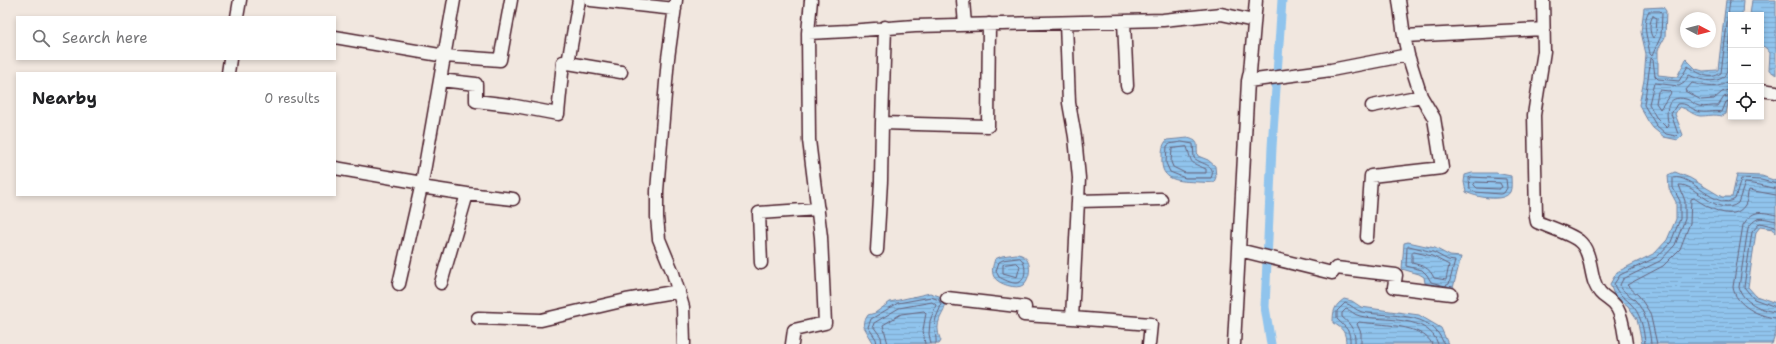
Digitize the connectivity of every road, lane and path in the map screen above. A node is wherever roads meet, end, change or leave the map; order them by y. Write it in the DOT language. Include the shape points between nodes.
graph roads {
  1 [pos="240,0"];
  2 [pos="454,0"];
  3 [pos="511,0"];
  4 [pos="579,0"];
  5 [pos="591,0"];
  6 [pos="811,0"];
  7 [pos="963,0"];
  8 [pos="1256,0"];
  9 [pos="1399,0"];
  10 [pos="1543,0"];
  11 [pos="675,4"];
  12 [pos="237,16"];
  13 [pos="1254,21"];
  14 [pos="1124,22"];
  15 [pos="1066,23"];
  16 [pos="989,24"];
  17 [pos="965,25"];
  18 [pos="885,27"];
  19 [pos="1544,29"];
  20 [pos="808,33"];
  21 [pos="1404,36"];
  22 [pos="336,37"];
  23 [pos="1408,55"];
  24 [pos="445,56"];
  25 [pos="230,60"];
  26 [pos="568,63"];
  27 [pos="228,72"];
  28 [pos="621,72"];
  29 [pos="440,80"];
  30 [pos="1253,80"];
  31 [pos="1127,86"];
  32 [pos="1764,90"];
  33 [pos="1776,92"];
  34 [pos="1420,96"];
  35 [pos="1372,106"];
  36 [pos="882,123"];
  37 [pos="336,168"];
  38 [pos="421,185"];
  39 [pos="467,194"];
  40 [pos="513,199"];
  41 [pos="1161,199"];
  42 [pos="1078,200"];
  43 [pos="818,209"];
  44 [pos="1368,237"];
  45 [pos="876,250"];
  46 [pos="1244,251"];
  47 [pos="761,263"];
  48 [pos="441,283"];
  49 [pos="399,284"];
  50 [pos="679,291"];
  51 [pos="1451,294"];
  52 [pos="947,298"];
  53 [pos="478,318"];
  54 [pos="1072,318"];
  55 [pos="684,344"];
  56 [pos="792,344"];
  57 [pos="1149,344"];
  58 [pos="1234,344"];
  59 [pos="1626,344"];
  1 -- 12 [label="street"];
  2 -- 24 [label="street"];
  3 -- 24 [label="street" via="500,60"];
  4 -- 26 [label="street"];
  5 -- 11 [label="street"];
  6 -- 20 [label="street"];
  7 -- 17 [label="street"];
  8 -- 13 [label="street"];
  9 -- 21 [label="street"];
  10 -- 19 [label="street"];
  11 -- 50 [label="street" via="657,211 659,239"];
  13 -- 14 [label="street" via="1221,14"];
  13 -- 30 [label="street" via="1250,72"];
  14 -- 15 [label="street"];
  14 -- 31 [label="street"];
  15 -- 16 [label="street"];
  15 -- 42 [label="street" via="1069,103 1076,137 1079,178"];
  16 -- 17 [label="street"];
  16 -- 36 [label="street" via="988,126"];
  17 -- 18 [label="street"];
  18 -- 20 [label="street"];
  18 -- 36 [label="street"];
  19 -- 21 [label="street"];
  19 -- 59 [label="street" via="1542,73 1534,115 1537,222 1576,238 1583,245 1599,293 1617,308"];
  20 -- 43 [label="street" via="809,140"];
  21 -- 23 [label="street"];
  22 -- 24 [label="street"];
  23 -- 30 [label="street" via="1331,70"];
  23 -- 34 [label="street"];
  24 -- 29 [label="street"];
  25 -- 27 [label="street"];
  26 -- 28 [label="street"];
  26 -- 29 [label="street" via="563,62 558,114 476,101 476,84"];
  29 -- 38 [label="street"];
  30 -- 46 [label="street"];
  32 -- 33 [label="street"];
  34 -- 35 [label="street"];
  34 -- 44 [label="street" via="1434,118 1442,168 1371,176"];
  36 -- 45 [label="street"];
  37 -- 38 [label="street"];
  38 -- 39 [label="street"];
  38 -- 49 [label="street"];
  39 -- 40 [label="street"];
  39 -- 48 [label="street"];
  41 -- 42 [label="street"];
  42 -- 54 [label="street"];
  43 -- 47 [label="street" via="759,213"];
  43 -- 56 [label="street" via="825,323 794,330"];
  46 -- 51 [label="street" via="1332,273 1336,268 1396,275 1394,287"];
  46 -- 58 [label="street"];
  50 -- 53 [label="street" via="626,300 541,320"];
  50 -- 55 [label="street" via="683,307"];
  52 -- 54 [label="street" via="1025,307 1024,315"];
  54 -- 57 [label="street" via="1151,324"];
}
